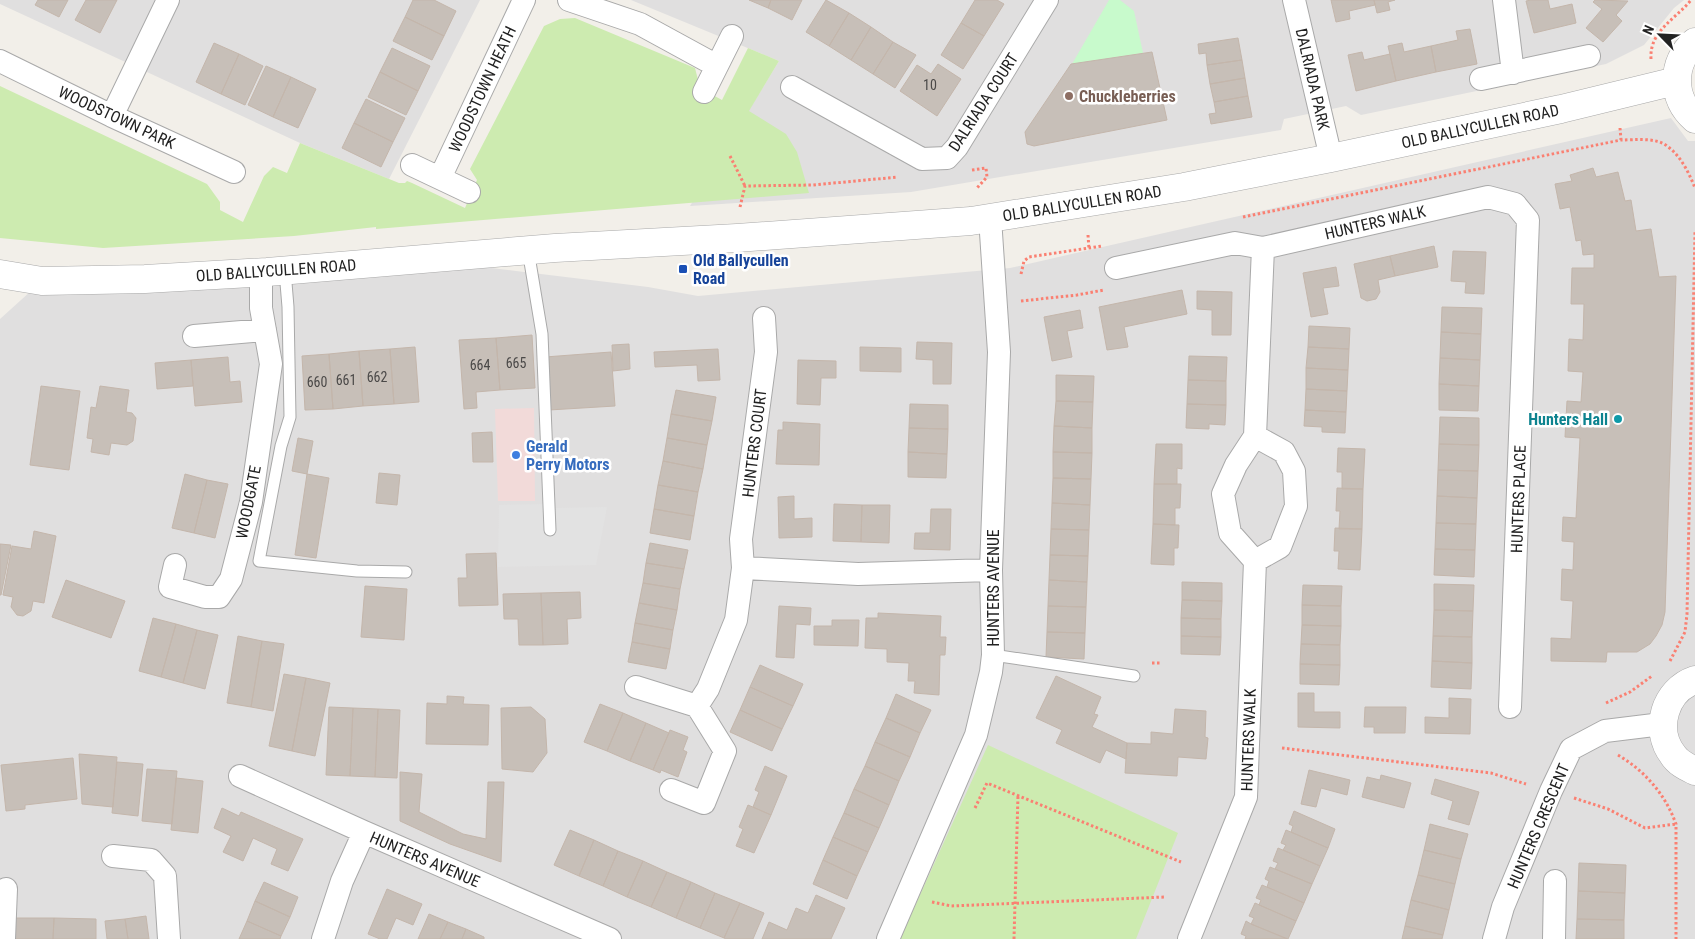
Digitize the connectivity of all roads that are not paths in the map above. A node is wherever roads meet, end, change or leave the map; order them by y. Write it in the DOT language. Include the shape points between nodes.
graph roads {
  1 [pos="168,0"];
  2 [pos="524,0"];
  3 [pos="569,0"];
  4 [pos="1047,0"];
  5 [pos="1294,0"];
  6 [pos="1504,0"];
  7 [pos="732,36"];
  8 [pos="1695,42"];
  9 [pos="1589,56"];
  10 [pos="0,61"];
  11 [pos="717,66"];
  12 [pos="1513,73"];
  13 [pos="1481,79"];
  14 [pos="1676,81"];
  15 [pos="792,87"];
  16 [pos="704,92"];
  17 [pos="112,116"];
  18 [pos="1695,119"];
  19 [pos="1331,158"];
  20 [pos="412,165"];
  21 [pos="234,172"];
  22 [pos="440,178"];
  23 [pos="470,192"];
  24 [pos="1488,196"];
  25 [pos="990,218"];
  26 [pos="1263,248"];
  27 [pos="528,250"];
  28 [pos="1116,268"];
  29 [pos="273,272"];
  30 [pos="0,274"];
  31 [pos="764,318"];
  32 [pos="265,330"];
  33 [pos="194,336"];
  34 [pos="1254,436"];
  35 [pos="550,530"];
  36 [pos="1255,560"];
  37 [pos="175,565"];
  38 [pos="743,568"];
  39 [pos="992,570"];
  40 [pos="406,572"];
  41 [pos="993,655"];
  42 [pos="1134,676"];
  43 [pos="1695,680"];
  44 [pos="636,687"];
  45 [pos="697,706"];
  46 [pos="1510,707"];
  47 [pos="1662,724"];
  48 [pos="1695,771"];
  49 [pos="240,776"];
  50 [pos="671,790"];
  51 [pos="364,832"];
  52 [pos="113,856"];
  53 [pos="1555,881"];
  54 [pos="6,889"];
  55 [pos="4,939"];
  56 [pos="169,939"];
  57 [pos="323,939"];
  58 [pos="610,939"];
  59 [pos="888,939"];
  60 [pos="1189,939"];
  61 [pos="1494,939"];
  62 [pos="1554,939"];
  1 -- 17 [label="street"];
  2 -- 22 [label="street, WOODSTOWN HEATH"];
  3 -- 11 [label="street" via="640,24"];
  4 -- 15 [label="street, DALRIADA COURT" via="957,147 947,158 922,160"];
  5 -- 19 [label="street, DALRIADA PARK"];
  6 -- 12 [label="street"];
  7 -- 11 [label="street"];
  8 -- 14 [label="street" via="1679,64"];
  9 -- 12 [label="street"];
  10 -- 17 [label="street, WOODSTOWN PARK"];
  11 -- 16 [label="street"];
  12 -- 13 [label="street"];
  14 -- 18 [label="street" via="1679,98"];
  14 -- 19 [label="street, OLD BALLYCULLEN ROAD"];
  17 -- 21 [label="street, WOODSTOWN PARK"];
  19 -- 25 [label="street, OLD BALLYCULLEN ROAD" via="1184,187"];
  20 -- 22 [label="street"];
  22 -- 23 [label="street"];
  24 -- 26 [label="street, HUNTERS WALK"];
  24 -- 46 [label="street, HUNTERS PLACE" via="1515,204 1528,220"];
  25 -- 27 [label="street, OLD BALLYCULLEN ROAD"];
  25 -- 39 [label="street, HUNTERS AVENUE" via="999,352"];
  26 -- 28 [label="street, HUNTERS WALK" via="1235,243"];
  26 -- 34 [label="street"];
  27 -- 29 [label="street, OLD BALLYCULLEN ROAD"];
  27 -- 35 [label="lane" via="542,334"];
  29 -- 30 [label="street, OLD BALLYCULLEN ROAD" via="94,281 42,281"];
  29 -- 32 [label="street, WOODGATE" via="261,308"];
  29 -- 40 [label="lane" via="288,307 290,417 259,562"];
  31 -- 38 [label="street, HUNTERS COURT" via="766,352 741,539"];
  32 -- 33 [label="street"];
  32 -- 37 [label="street, WOODGATE" via="271,364 251,502 231,579 219,597 205,597 170,587"];
  34 -- 36 [label="street" via="1223,494 1230,533"];
  34 -- 36 [label="street" via="1284,452 1294,471 1296,506 1280,547"];
  36 -- 60 [label="street, HUNTERS WALK" via="1246,797"];
  38 -- 39 [label="street" via="858,574"];
  38 -- 45 [label="street, HUNTERS COURT" via="736,620 708,689"];
  39 -- 41 [label="street, HUNTERS AVENUE"];
  41 -- 42 [label="lane"];
  41 -- 59 [label="street, HUNTERS AVENUE" via="976,735"];
  43 -- 47 [label="street" via="1687,682 1674,693"];
  44 -- 45 [label="street"];
  45 -- 50 [label="street" via="725,751 704,804"];
  47 -- 48 [label="street" via="1672,755"];
  47 -- 61 [label="street, HUNTERS CRESCENT" via="1605,731 1571,749 1503,907"];
  49 -- 51 [label="street, HUNTERS AVENUE"];
  51 -- 57 [label="street" via="342,881"];
  51 -- 58 [label="street, HUNTERS AVENUE"];
  52 -- 56 [label="street" via="151,860 165,876"];
  53 -- 62 [label="street"];
  54 -- 55 [label="street"];
}
